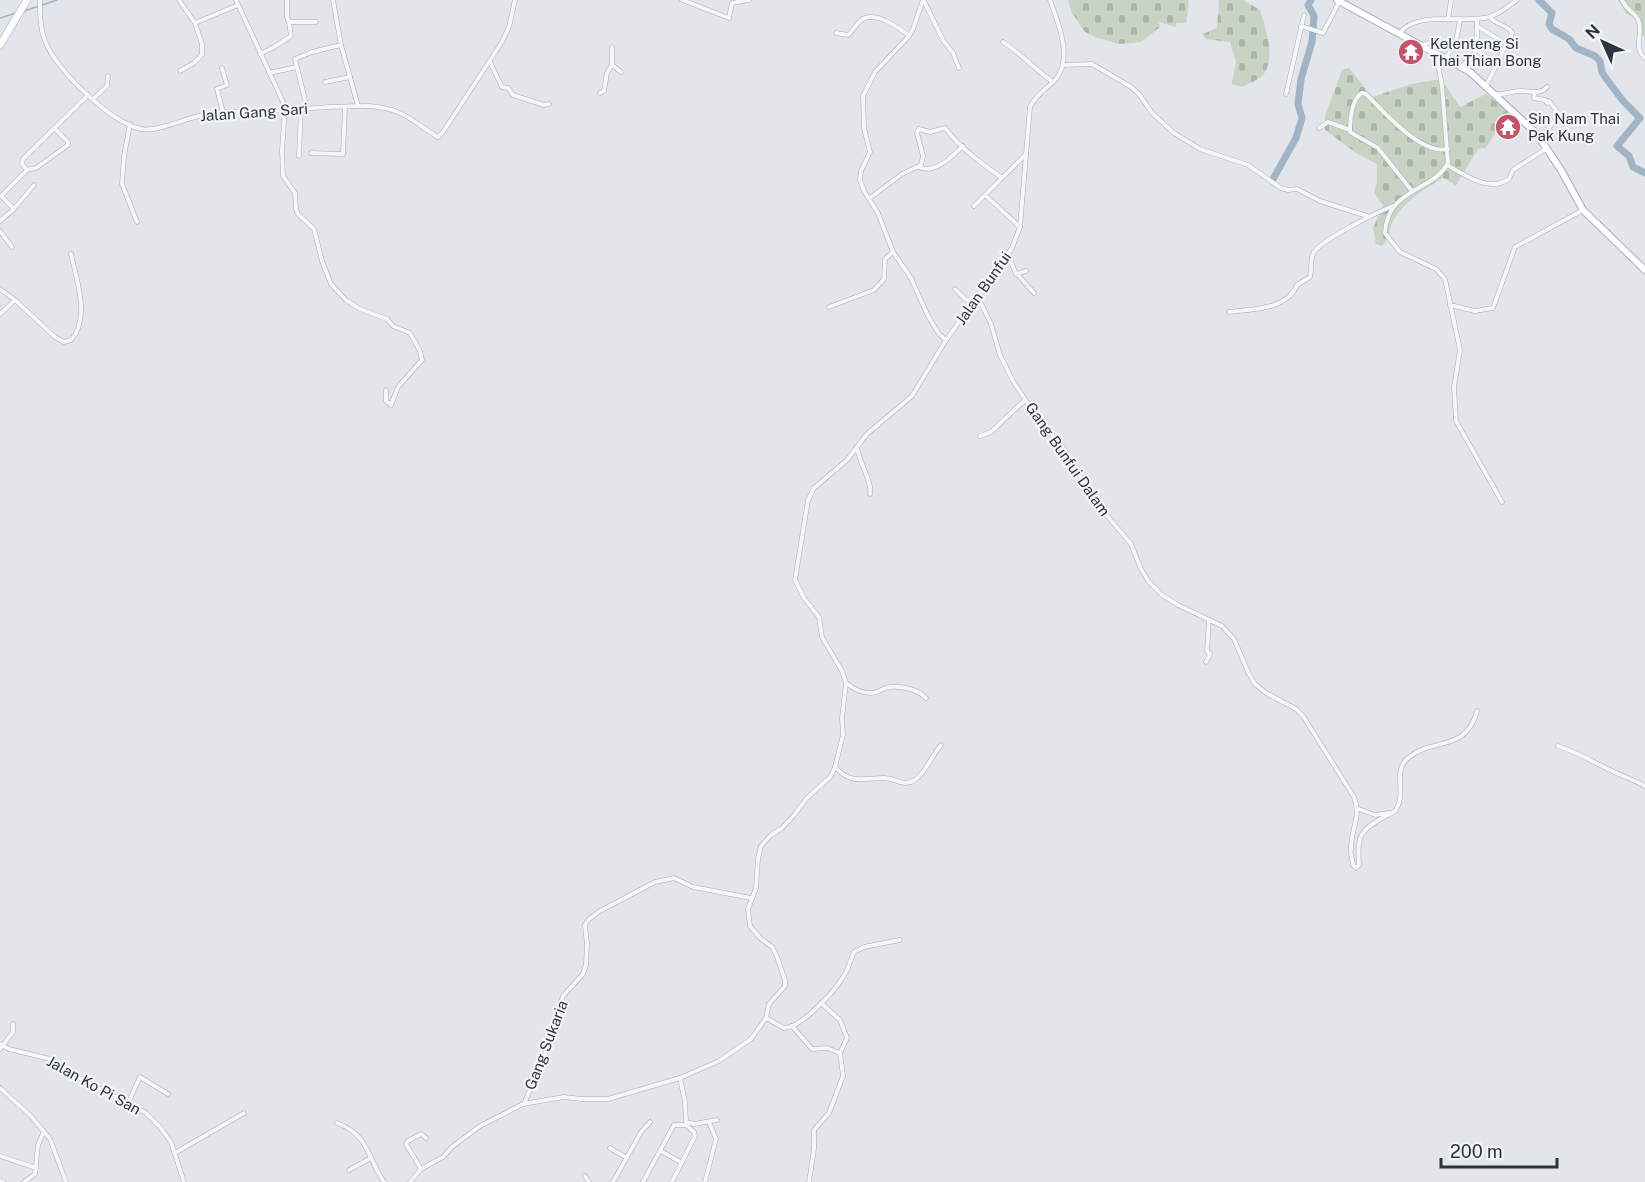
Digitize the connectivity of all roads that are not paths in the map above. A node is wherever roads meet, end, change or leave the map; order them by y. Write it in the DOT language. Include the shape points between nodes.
graph roads {
  1 [pos="27,0"];
  2 [pos="179,0"];
  3 [pos="236,0"];
  4 [pos="287,0"];
  5 [pos="333,0"];
  6 [pos="515,0"];
  7 [pos="682,0"];
  8 [pos="749,0"];
  9 [pos="923,0"];
  10 [pos="1050,0"];
  11 [pos="1451,0"];
  12 [pos="1517,0"];
  13 [pos="1622,0"];
  14 [pos="732,1"];
  15 [pos="1338,1"];
  16 [pos="40,2"];
  17 [pos="238,5"];
  18 [pos="1304,15"];
  19 [pos="1490,17"];
  20 [pos="1477,19"];
  21 [pos="1448,20"];
  22 [pos="1461,20"];
  23 [pos="289,22"];
  24 [pos="316,22"];
  25 [pos="195,23"];
  26 [pos="1301,26"];
  27 [pos="1477,26"];
  28 [pos="836,33"];
  29 [pos="1400,33"];
  30 [pos="909,36"];
  31 [pos="1003,42"];
  32 [pos="1456,44"];
  33 [pos="1506,44"];
  34 [pos="0,45"];
  35 [pos="341,45"];
  36 [pos="1423,45"];
  37 [pos="612,47"];
  38 [pos="1477,50"];
  39 [pos="1436,53"];
  40 [pos="260,54"];
  41 [pos="1445,58"];
  42 [pos="1645,58"];
  43 [pos="490,62"];
  44 [pos="1496,63"];
  45 [pos="612,65"];
  46 [pos="1063,65"];
  47 [pos="297,67"];
  48 [pos="1461,67"];
  49 [pos="222,68"];
  50 [pos="959,68"];
  51 [pos="180,71"];
  52 [pos="621,72"];
  53 [pos="269,73"];
  54 [pos="108,76"];
  55 [pos="350,77"];
  56 [pos="325,82"];
  57 [pos="1053,82"];
  58 [pos="1486,86"];
  59 [pos="1547,87"];
  60 [pos="1535,92"];
  61 [pos="600,93"];
  62 [pos="88,94"];
  63 [pos="1286,94"];
  64 [pos="1493,94"];
  65 [pos="93,99"];
  66 [pos="549,104"];
  67 [pos="358,106"];
  68 [pos="345,107"];
  69 [pos="301,108"];
  70 [pos="307,108"];
  71 [pos="285,109"];
  72 [pos="222,112"];
  73 [pos="130,124"];
  74 [pos="1319,128"];
  75 [pos="54,129"];
  76 [pos="1350,130"];
  77 [pos="1541,139"];
  78 [pos="963,146"];
  79 [pos="1547,148"];
  80 [pos="1448,149"];
  81 [pos="311,153"];
  82 [pos="1026,154"];
  83 [pos="299,156"];
  84 [pos="1447,165"];
  85 [pos="919,167"];
  86 [pos="27,170"];
  87 [pos="1002,178"];
  88 [pos="34,185"];
  89 [pos="1412,191"];
  90 [pos="985,195"];
  91 [pos="870,198"];
  92 [pos="974,206"];
  93 [pos="1394,206"];
  94 [pos="14,209"];
  95 [pos="1584,210"];
  96 [pos="1370,217"];
  97 [pos="0,221"];
  98 [pos="137,222"];
  99 [pos="1020,227"];
  100 [pos="0,231"];
  101 [pos="12,247"];
  102 [pos="892,252"];
  103 [pos="70,254"];
  104 [pos="1008,254"];
  105 [pos="1645,270"];
  106 [pos="1026,271"];
  107 [pos="1018,275"];
  108 [pos="956,289"];
  109 [pos="0,290"];
  110 [pos="1034,293"];
  111 [pos="978,297"];
  112 [pos="15,300"];
  113 [pos="974,302"];
  114 [pos="1450,305"];
  115 [pos="829,307"];
  116 [pos="1229,312"];
  117 [pos="0,313"];
  118 [pos="946,340"];
  119 [pos="386,390"];
  120 [pos="1025,400"];
  121 [pos="980,436"];
  122 [pos="857,446"];
  123 [pos="870,494"];
  124 [pos="1502,502"];
  125 [pos="1209,620"];
  126 [pos="1206,662"];
  127 [pos="846,683"];
  128 [pos="926,698"];
  129 [pos="1477,711"];
  130 [pos="941,745"];
  131 [pos="1558,746"];
  132 [pos="835,767"];
  133 [pos="1645,786"];
  134 [pos="1359,809"];
  135 [pos="1395,812"];
  136 [pos="751,898"];
  137 [pos="900,940"];
  138 [pos="821,1003"];
  139 [pos="766,1017"];
  140 [pos="14,1024"];
  141 [pos="792,1026"];
  142 [pos="1,1046"];
  143 [pos="840,1053"];
  144 [pos="680,1078"];
  145 [pos="0,1088"];
  146 [pos="168,1094"];
  147 [pos="128,1103"];
  148 [pos="524,1104"];
  149 [pos="244,1113"];
  150 [pos="717,1120"];
  151 [pos="650,1122"];
  152 [pos="709,1122"];
  153 [pos="337,1123"];
  154 [pos="686,1123"];
  155 [pos="44,1131"];
  156 [pos="426,1138"];
  157 [pos="610,1148"];
  158 [pos="661,1151"];
  159 [pos="175,1153"];
  160 [pos="0,1156"];
  161 [pos="371,1158"];
  162 [pos="627,1158"];
  163 [pos="682,1163"];
  164 [pos="36,1168"];
  165 [pos="421,1169"];
  166 [pos="350,1170"];
  167 [pos="585,1176"];
  168 [pos="24,1182"];
  169 [pos="66,1182"];
  170 [pos="184,1182"];
  171 [pos="384,1182"];
  172 [pos="410,1182"];
  173 [pos="589,1182"];
  174 [pos="613,1182"];
  175 [pos="644,1182"];
  176 [pos="672,1182"];
  177 [pos="705,1182"];
  178 [pos="809,1182"];
  1 -- 34 [label="main road"];
  2 -- 25 [label="street"];
  3 -- 17 [label="street"];
  4 -- 23 [label="street"];
  5 -- 35 [label="street"];
  6 -- 43 [label="street" via="507,33"];
  7 -- 14 [label="street" via="729,18"];
  8 -- 14 [label="street"];
  9 -- 30 [label="street"];
  9 -- 50 [label="street"];
  10 -- 46 [label="street"];
  11 -- 21 [label="street"];
  12 -- 19 [label="street"];
  13 -- 42 [label="street" via="1638,19 1639,50"];
  15 -- 26 [label="street" via="1323,33"];
  15 -- 29 [label="street"];
  16 -- 62 [label="street, Jalan Gang Sari" via="40,25 51,53"];
  17 -- 25 [label="street"];
  17 -- 40 [label="street"];
  18 -- 26 [label="street"];
  19 -- 20 [label="street"];
  19 -- 33 [label="street" via="1511,30"];
  20 -- 22 [label="street"];
  20 -- 27 [label="street"];
  21 -- 22 [label="street"];
  21 -- 29 [label="street" via="1423,20"];
  22 -- 32 [label="street"];
  23 -- 24 [label="street"];
  23 -- 40 [label="street" via="291,36"];
  25 -- 51 [label="street" via="202,55"];
  26 -- 63 [label="street"];
  27 -- 33 [label="street"];
  27 -- 38 [label="street"];
  28 -- 30 [label="street" via="848,35 868,17 897,26"];
  29 -- 36 [label="street"];
  30 -- 91 [label="street" via="874,72 863,96 870,152 860,180"];
  31 -- 57 [label="street"];
  32 -- 36 [label="street" via="1433,41"];
  32 -- 41 [label="street"];
  33 -- 44 [label="street"];
  35 -- 47 [label="street" via="294,60"];
  35 -- 55 [label="street"];
  36 -- 39 [label="street"];
  37 -- 45 [label="street"];
  38 -- 44 [label="street"];
  38 -- 48 [label="street"];
  39 -- 41 [label="street"];
  39 -- 80 [label="street"];
  40 -- 53 [label="street"];
  41 -- 48 [label="street"];
  43 -- 66 [label="street" via="502,87 513,95"];
  43 -- 67 [label="street, Jalan Gang Sari" via="438,136 409,116"];
  44 -- 58 [label="street"];
  45 -- 52 [label="street"];
  45 -- 61 [label="street"];
  46 -- 57 [label="street, Jalan Bunfui"];
  46 -- 96 [label="street" via="1094,64 1131,87 1174,133 1200,149 1248,165 1281,188 1297,189"];
  47 -- 53 [label="street"];
  47 -- 70 [label="street"];
  48 -- 58 [label="street"];
  49 -- 72 [label="street" via="227,85 217,89"];
  53 -- 71 [label="street"];
  54 -- 65 [label="street" via="109,83"];
  55 -- 56 [label="street"];
  55 -- 67 [label="street"];
  57 -- 82 [label="street, Jalan Bunfui" via="1030,107"];
  58 -- 64 [label="street"];
  59 -- 60 [label="street"];
  60 -- 64 [label="street"];
  60 -- 77 [label="street" via="1534,98 1549,101 1559,114"];
  62 -- 65 [label="street, Jalan Gang Sari"];
  62 -- 75 [label="street"];
  64 -- 77 [label="street"];
  65 -- 73 [label="street, Jalan Gang Sari"];
  67 -- 68 [label="street, Jalan Gang Sari"];
  68 -- 70 [label="street, Jalan Gang Sari"];
  68 -- 81 [label="street" via="343,154"];
  69 -- 70 [label="street, Jalan Gang Sari"];
  69 -- 71 [label="street, Jalan Gang Sari"];
  69 -- 83 [label="street"];
  71 -- 72 [label="street, Jalan Gang Sari"];
  71 -- 119 [label="street" via="284,177 295,194 298,214 314,229 334,290 360,309 410,333 420,351 422,360 398,387 391,405 386,401"];
  72 -- 73 [label="street, Jalan Gang Sari" via="145,130"];
  73 -- 98 [label="street" via="122,184"];
  74 -- 76 [label="street" via="1328,122"];
  75 -- 86 [label="street" via="23,159"];
  75 -- 86 [label="street" via="68,145 44,164"];
  76 -- 80 [label="street" via="1355,100 1364,93 1423,146 1436,151"];
  76 -- 89 [label="street" via="1378,148"];
  77 -- 79 [label="street"];
  78 -- 85 [label="street" via="943,164 926,170"];
  78 -- 85 [label="street" via="945,128 930,132 919,129 923,156"];
  78 -- 87 [label="street"];
  79 -- 84 [label="street" via="1499,184 1485,183"];
  79 -- 95 [label="street"];
  80 -- 84 [label="street"];
  82 -- 87 [label="street"];
  82 -- 99 [label="street, Jalan Bunfui"];
  84 -- 89 [label="street"];
  85 -- 91 [label="street" via="902,174"];
  86 -- 94 [label="street" via="1,196"];
  87 -- 90 [label="street"];
  88 -- 94 [label="street"];
  89 -- 93 [label="street"];
  90 -- 92 [label="street"];
  90 -- 99 [label="street"];
  91 -- 102 [label="street"];
  93 -- 96 [label="street"];
  93 -- 114 [label="street" via="1387,218 1385,235 1403,254 1441,273"];
  94 -- 97 [label="street"];
  95 -- 105 [label="street"];
  95 -- 114 [label="street" via="1515,247 1493,308 1475,311"];
  96 -- 116 [label="street" via="1318,247 1312,256 1310,277 1297,285 1286,300"];
  99 -- 104 [label="street, Jalan Bunfui"];
  100 -- 101 [label="street"];
  102 -- 115 [label="street" via="885,259 884,279 874,290"];
  102 -- 118 [label="street"];
  103 -- 112 [label="street" via="80,305 71,340 64,342 55,337"];
  104 -- 107 [label="street"];
  104 -- 111 [label="street, Jalan Bunfui"];
  106 -- 107 [label="street"];
  107 -- 110 [label="street"];
  108 -- 113 [label="street"];
  109 -- 112 [label="street"];
  111 -- 113 [label="street, Jalan Bunfui"];
  111 -- 120 [label="street, Gang Bunfui Dalam" via="1002,360"];
  112 -- 117 [label="street"];
  113 -- 118 [label="street, Jalan Bunfui"];
  114 -- 124 [label="street" via="1460,350 1454,387 1456,421"];
  118 -- 122 [label="street, Jalan Bunfui" via="912,396"];
  120 -- 121 [label="street" via="991,432"];
  120 -- 125 [label="street, Gang Bunfui Dalam" via="1064,449 1094,500 1131,544 1149,582 1162,595"];
  122 -- 123 [label="street" via="872,488"];
  122 -- 127 [label="street, Jalan Bunfui" via="837,470 814,488 808,500 795,580 819,617 822,637"];
  125 -- 126 [label="street" via="1210,654"];
  125 -- 134 [label="street, Gang Bunfui Dalam" via="1228,630 1255,684 1304,716"];
  127 -- 128 [label="street" via="864,692 892,687 914,690"];
  127 -- 132 [label="street" via="843,735"];
  129 -- 135 [label="street" via="1474,722 1457,739 1417,752 1404,762"];
  130 -- 132 [label="street" via="918,778 908,784 886,778 857,780"];
  131 -- 133 [label="street"];
  132 -- 136 [label="street" via="794,816 761,846 756,888"];
  134 -- 135 [label="street" via="1375,815"];
  134 -- 135 [label="street" via="1351,834 1356,868 1363,832"];
  136 -- 139 [label="street" via="748,922 773,949 785,980 785,986 769,1004"];
  136 -- 148 [label="street, Gang Sukaria" via="693,887 674,878 655,882 588,920 586,965 563,996 548,1047"];
  137 -- 138 [label="street" via="854,952 843,978"];
  138 -- 141 [label="street"];
  138 -- 143 [label="street" via="844,1028 847,1038"];
  139 -- 141 [label="street" via="784,1028"];
  139 -- 144 [label="street" via="751,1039 732,1053"];
  140 -- 142 [label="street" via="13,1032"];
  141 -- 143 [label="street" via="812,1049 820,1047"];
  142 -- 147 [label="street, Jalan Ko Pi San" via="48,1058"];
  143 -- 178 [label="street" via="843,1076 828,1113 814,1131"];
  144 -- 148 [label="street" via="608,1099 564,1096"];
  144 -- 154 [label="street"];
  145 -- 155 [label="street"];
  146 -- 147 [label="street" via="140,1077"];
  147 -- 159 [label="street, Jalan Ko Pi San" via="155,1121"];
  148 -- 165 [label="street" via="480,1126 443,1157"];
  149 -- 159 [label="street"];
  150 -- 152 [label="street"];
  151 -- 162 [label="street"];
  152 -- 154 [label="street"];
  152 -- 177 [label="street" via="716,1139"];
  153 -- 161 [label="street" via="356,1132"];
  154 -- 158 [label="street" via="674,1125"];
  154 -- 163 [label="street" via="695,1136"];
  155 -- 164 [label="street"];
  155 -- 169 [label="street" via="53,1144"];
  156 -- 165 [label="street" via="421,1134 406,1144"];
  157 -- 162 [label="street"];
  158 -- 163 [label="street"];
  158 -- 175 [label="street"];
  159 -- 170 [label="street, Jalan Ko Pi San"];
  160 -- 164 [label="street"];
  161 -- 166 [label="street"];
  161 -- 171 [label="street"];
  162 -- 174 [label="street"];
  163 -- 176 [label="street"];
  164 -- 168 [label="street"];
  165 -- 172 [label="street"];
  167 -- 173 [label="street"];
}
